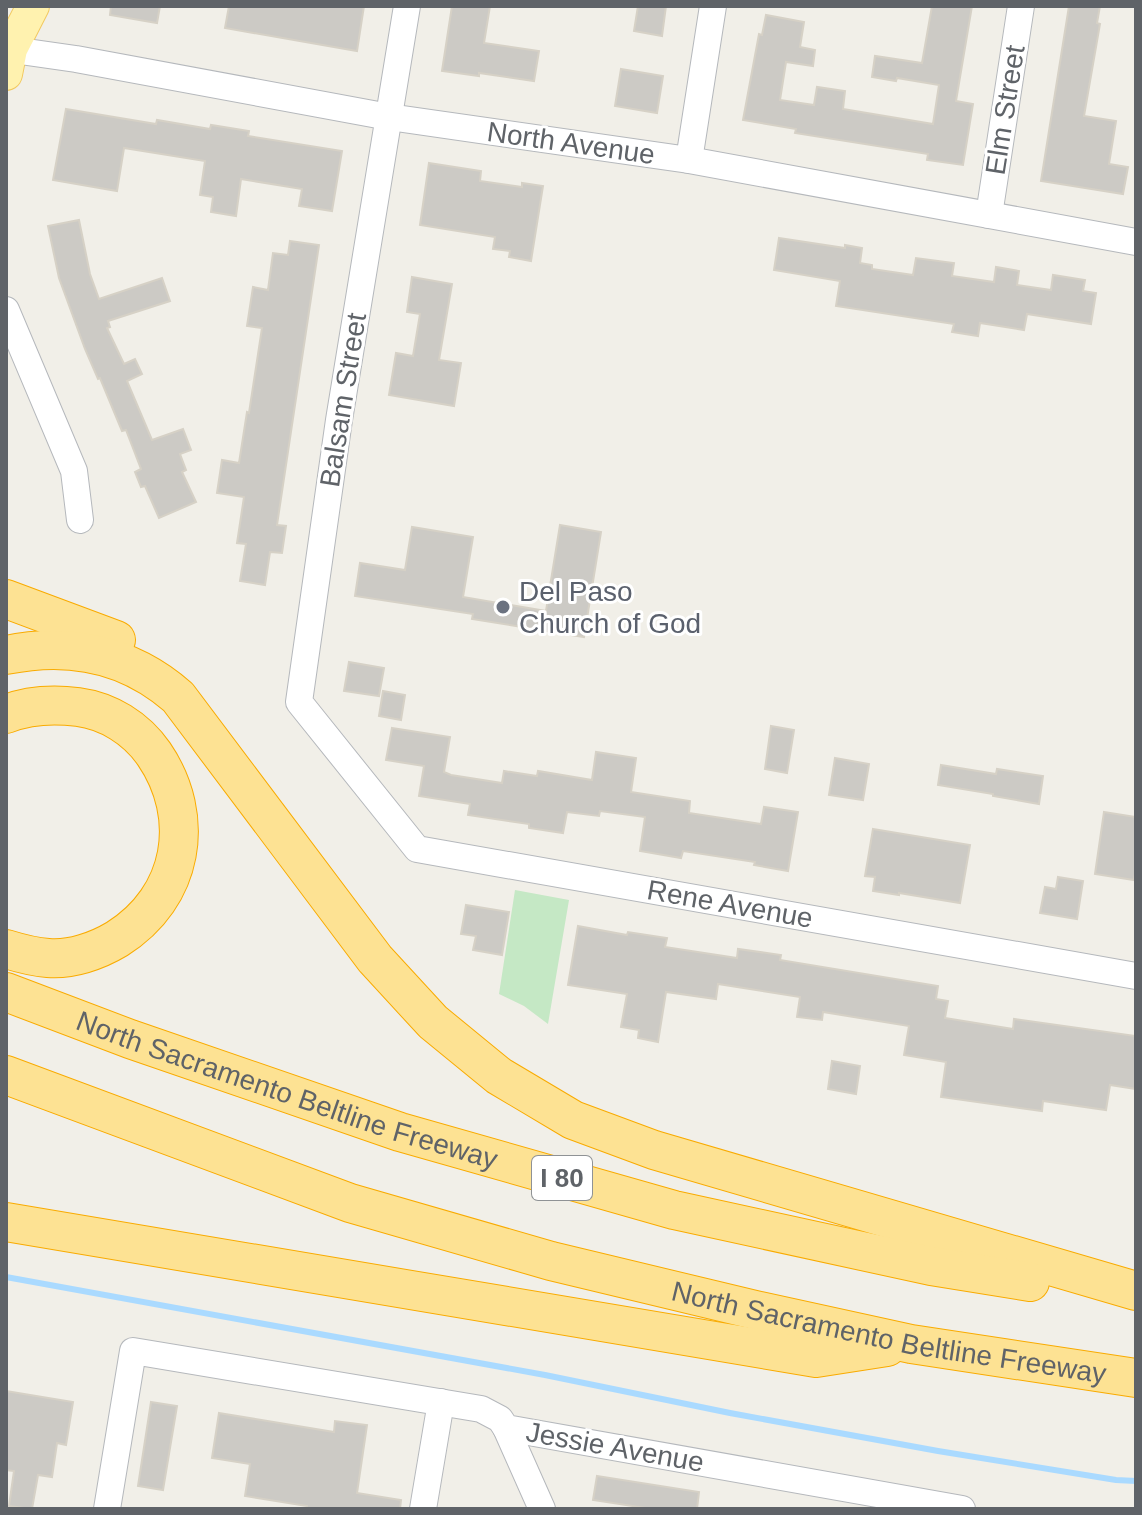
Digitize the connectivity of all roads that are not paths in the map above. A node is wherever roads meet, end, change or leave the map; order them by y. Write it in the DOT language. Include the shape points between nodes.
graph roads {
  1 [pos="33,6"];
  2 [pos="407,6"];
  3 [pos="713,6"];
  4 [pos="1021,6"];
  5 [pos="6,15"];
  6 [pos="8,58"];
  7 [pos="389,117"];
  8 [pos="689,160"];
  9 [pos="989,215"];
  10 [pos="1136,242"];
  11 [pos="6,310"];
  12 [pos="13,341"];
  13 [pos="80,520"];
  14 [pos="6,599"];
  15 [pos="6,655"];
  16 [pos="170,690"];
  17 [pos="6,714"];
  18 [pos="357,776"];
  19 [pos="6,949"];
  20 [pos="1136,976"];
  21 [pos="6,992"];
  22 [pos="6,1075"];
  23 [pos="6,1222"];
  24 [pos="1136,1291"];
  25 [pos="1136,1298"];
  26 [pos="911,1344"];
  27 [pos="1136,1378"];
  28 [pos="441,1402"];
  29 [pos="506,1428"];
  30 [pos="107,1509"];
  31 [pos="423,1509"];
  32 [pos="542,1509"];
  33 [pos="962,1509"];
  1 -- 6 [label="main road"];
  2 -- 7 [label="street, Balsam Street"];
  3 -- 8 [label="street"];
  4 -- 9 [label="street, Elm Street"];
  5 -- 6 [label="main road"];
  6 -- 7 [label="street, North Avenue" via="76,59"];
  7 -- 8 [label="street, North Avenue"];
  7 -- 18 [label="street, Balsam Street" via="299,702"];
  8 -- 9 [label="street, North Avenue"];
  9 -- 10 [label="street, North Avenue"];
  11 -- 12 [label="street"];
  12 -- 13 [label="street" via="74,471"];
  14 -- 16 [label="highway" via="117,641 143,658"];
  15 -- 16 [label="highway" via="32,650 88,652 121,662"];
  16 -- 24 [label="highway" via="375,959 433,1022 499,1076 573,1120 654,1150"];
  17 -- 19 [label="highway" via="60,705 110,716 148,746 165,771 179,817 177,856 167,884 131,930 106,946 69,957 49,959"];
  18 -- 20 [label="street, Rene Avenue" via="417,849"];
  21 -- 25 [label="highway, North Sacramento Beltline Freeway / I 80" via="400,1132 674,1210 931,1266"];
  22 -- 26 [label="highway, North Sacramento Beltline Freeway" via="350,1203 551,1261"];
  23 -- 26 [label="highway" via="816,1358"];
  26 -- 27 [label="highway, North Sacramento Beltline Freeway"];
  28 -- 29 [label="street, Jessie Avenue" via="481,1409"];
  28 -- 30 [label="street, Jessie Avenue" via="133,1351"];
  28 -- 31 [label="street"];
  29 -- 32 [label="street"];
  29 -- 33 [label="street, Jessie Avenue"];
}
